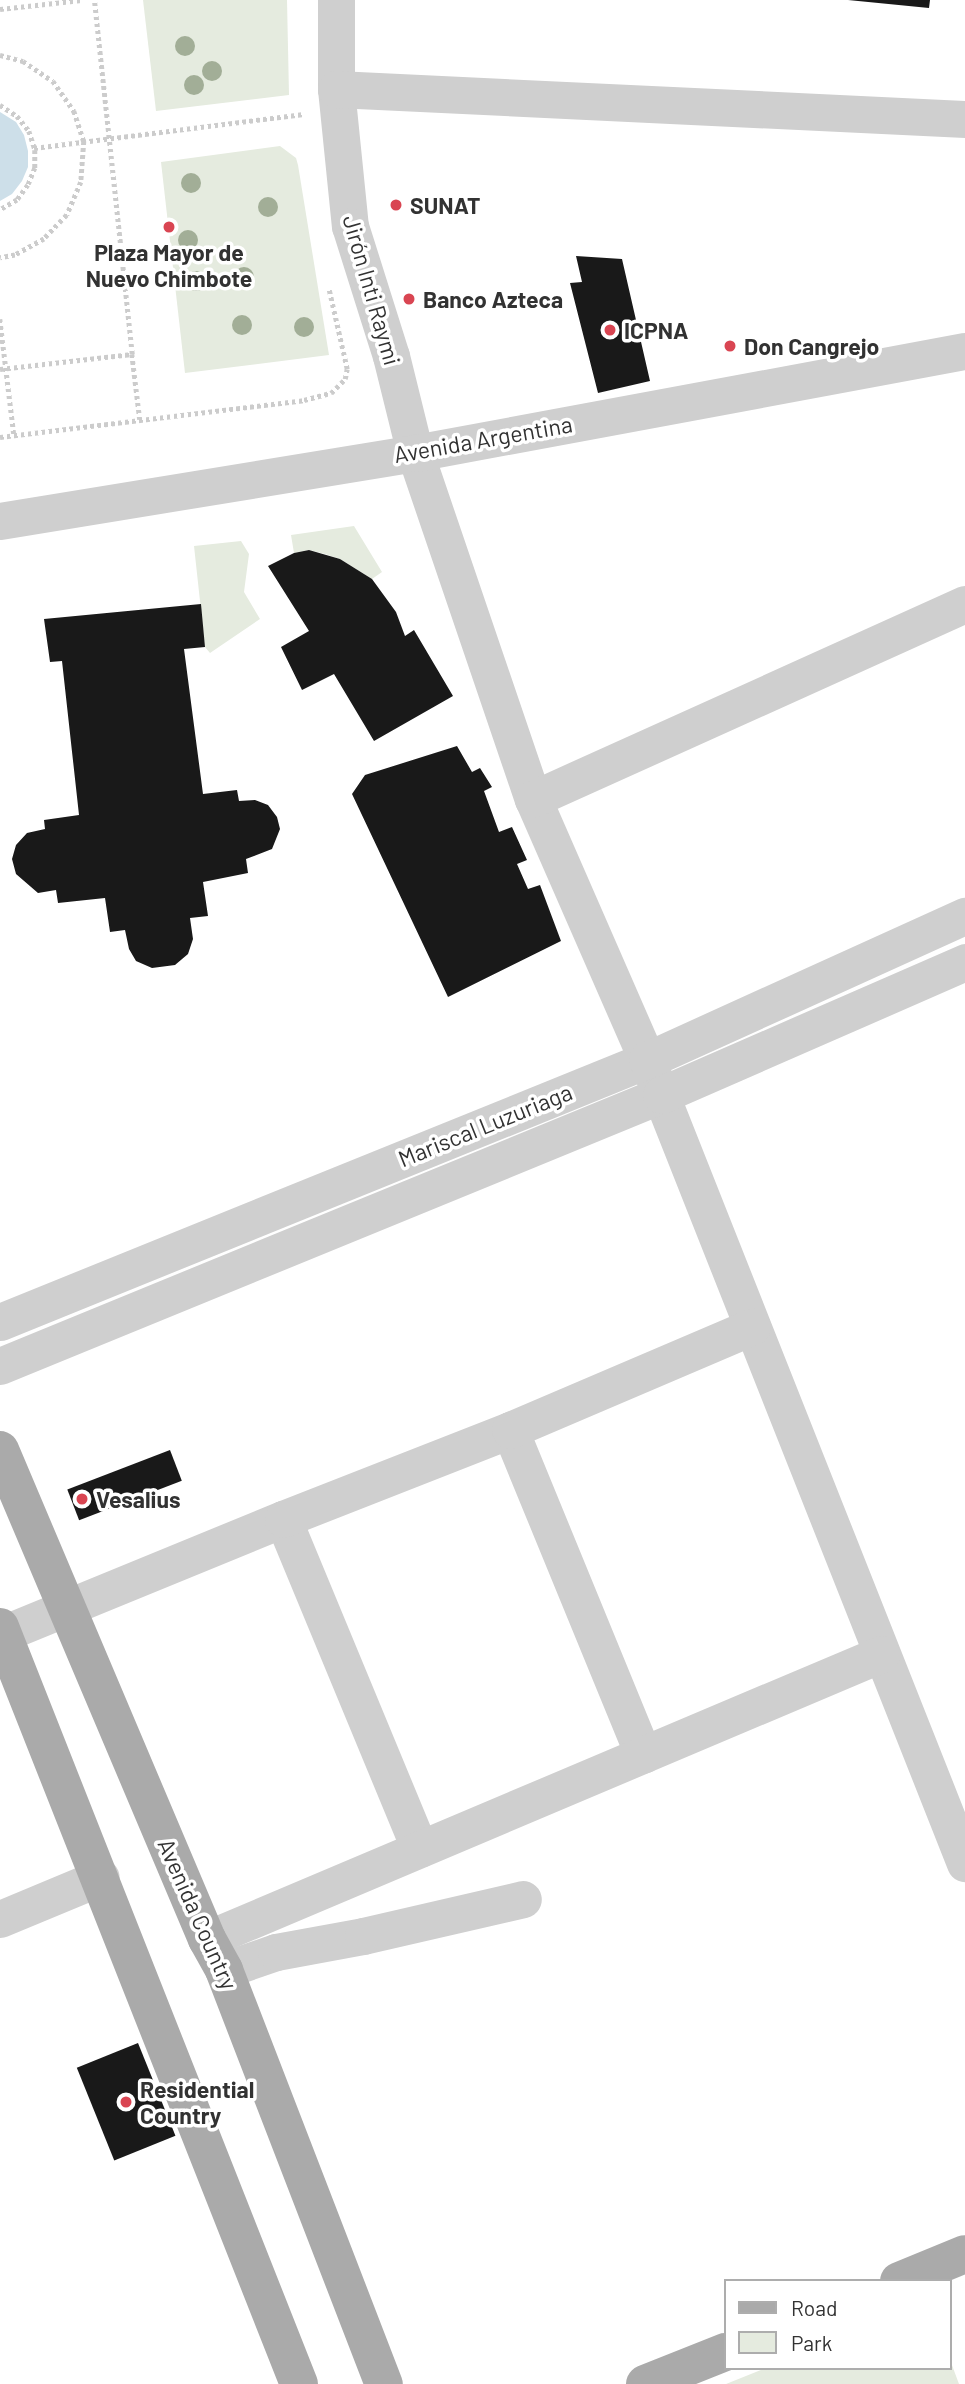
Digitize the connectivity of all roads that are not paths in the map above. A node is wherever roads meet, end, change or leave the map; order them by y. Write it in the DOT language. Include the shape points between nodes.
graph roads {
  1 [pos="336,0"];
  2 [pos="320,95"];
  3 [pos="965,119"];
  4 [pos="965,351"];
  5 [pos="415,453"];
  6 [pos="0,521"];
  7 [pos="965,604"];
  8 [pos="533,799"];
  9 [pos="965,916"];
  10 [pos="965,962"];
  11 [pos="647,1060"];
  12 [pos="661,1095"];
  13 [pos="0,1322"];
  14 [pos="752,1327"];
  15 [pos="0,1366"];
  16 [pos="510,1430"];
  17 [pos="0,1450"];
  18 [pos="283,1519"];
  19 [pos="67,1606"];
  20 [pos="1,1632"];
  21 [pos="881,1654"];
  22 [pos="643,1755"];
  23 [pos="420,1849"];
  24 [pos="965,1863"];
  25 [pos="101,1877"];
  26 [pos="523,1899"];
  27 [pos="0,1919"];
  28 [pos="216,1954"];
  29 [pos="965,2254"];
  30 [pos="905,2279"];
  31 [pos="724,2351"];
  32 [pos="299,2384"];
  33 [pos="384,2384"];
  34 [pos="645,2384"];
  1 -- 2 [label="street, Jirón Inti Raymi"];
  2 -- 3 [label="street"];
  2 -- 5 [label="street, Jirón Inti Raymi" via="350,226 391,356"];
  4 -- 5 [label="street, Avenida Argentina"];
  5 -- 6 [label="street, Avenida Argentina"];
  5 -- 8 [label="street, Jirón Inti Raymi"];
  7 -- 8 [label="street"];
  8 -- 11 [label="street, Jirón Inti Raymi"];
  9 -- 11 [label="street, Mariscal Luzuriaga"];
  10 -- 12 [label="street, Mariscal Luzuriaga"];
  11 -- 12 [label="street, Jirón Inti Raymi"];
  11 -- 13 [label="street, Mariscal Luzuriaga"];
  12 -- 14 [label="street, Jirón Inti Raymi"];
  12 -- 15 [label="street, Mariscal Luzuriaga"];
  14 -- 16 [label="street"];
  14 -- 21 [label="street, Jirón Inti Raymi"];
  16 -- 18 [label="street"];
  16 -- 22 [label="street"];
  17 -- 19 [label="main road, Avenida Country"];
  18 -- 19 [label="street"];
  18 -- 23 [label="street"];
  19 -- 20 [label="street"];
  19 -- 28 [label="main road, Avenida Country"];
  20 -- 25 [label="main road"];
  21 -- 22 [label="street"];
  21 -- 24 [label="street, Jirón Inti Raymi"];
  22 -- 23 [label="street"];
  23 -- 28 [label="street"];
  25 -- 27 [label="street"];
  25 -- 32 [label="main road"];
  26 -- 28 [label="street" via="363,1936 276,1951"];
  28 -- 33 [label="main road, Avenida Country"];
  29 -- 30 [label="main road"];
  31 -- 34 [label="main road"];
}
